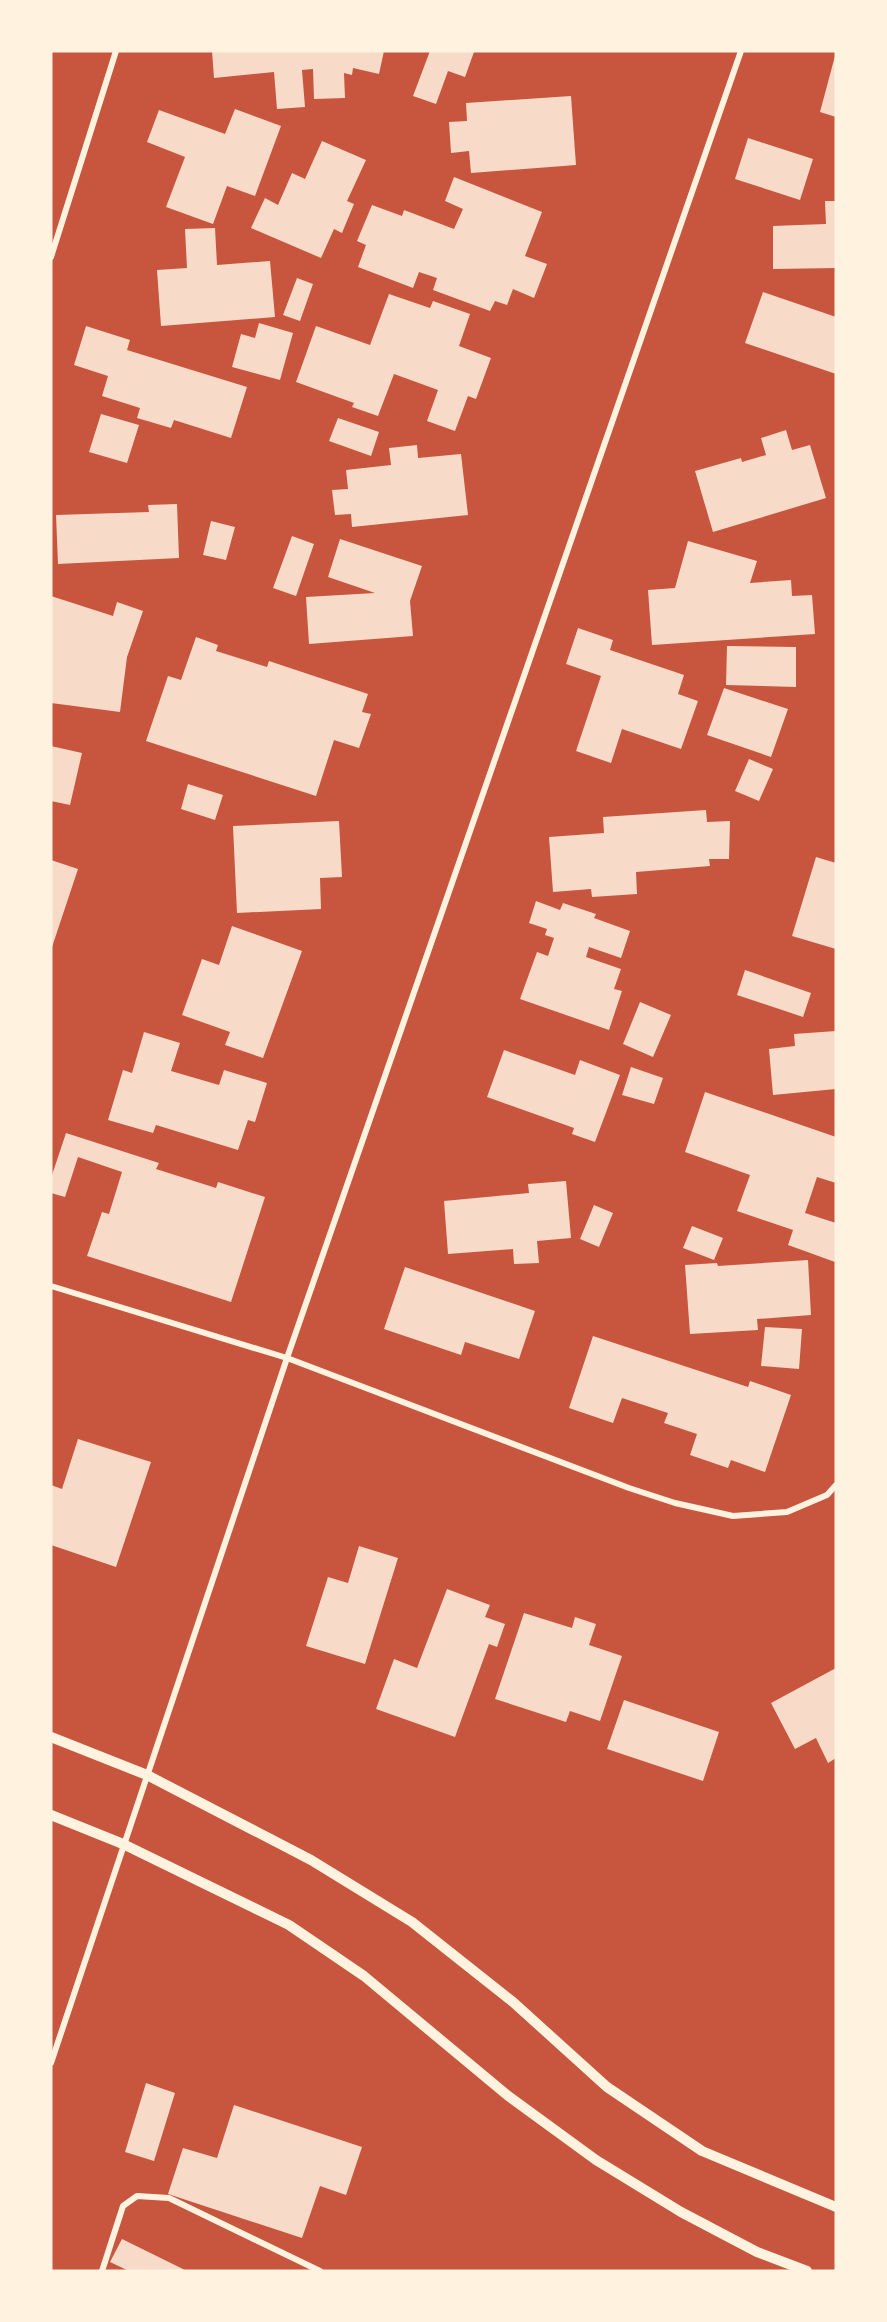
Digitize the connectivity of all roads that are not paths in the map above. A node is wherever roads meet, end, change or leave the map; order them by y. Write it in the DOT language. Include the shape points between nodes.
graph roads {
  1 [pos="116,51"];
  2 [pos="741,51"];
  3 [pos="51,257"];
  4 [pos="51,1286"];
  5 [pos="287,1358"];
  6 [pos="836,1485"];
  7 [pos="51,1737"];
  8 [pos="147,1775"];
  9 [pos="51,1815"];
  10 [pos="123,1844"];
  11 [pos="51,2063"];
  12 [pos="836,2207"];
  13 [pos="102,2271"];
  14 [pos="320,2271"];
  15 [pos="807,2271"];
  1 -- 3 [label="street"];
  2 -- 5 [label="street"];
  4 -- 5 [label="street"];
  5 -- 6 [label="street" via="675,1503 733,1516 787,1512 828,1495"];
  5 -- 8 [label="street"];
  7 -- 8 [label="street"];
  8 -- 10 [label="street"];
  8 -- 12 [label="street" via="311,1860 412,1922 513,2002 608,2087 702,2151"];
  9 -- 10 [label="street"];
  10 -- 11 [label="street"];
  10 -- 15 [label="street" via="289,1925 364,1976 507,2096 596,2160 681,2212 748,2247"];
  13 -- 14 [label="street" via="123,2206 137,2196 170,2198"];
}
